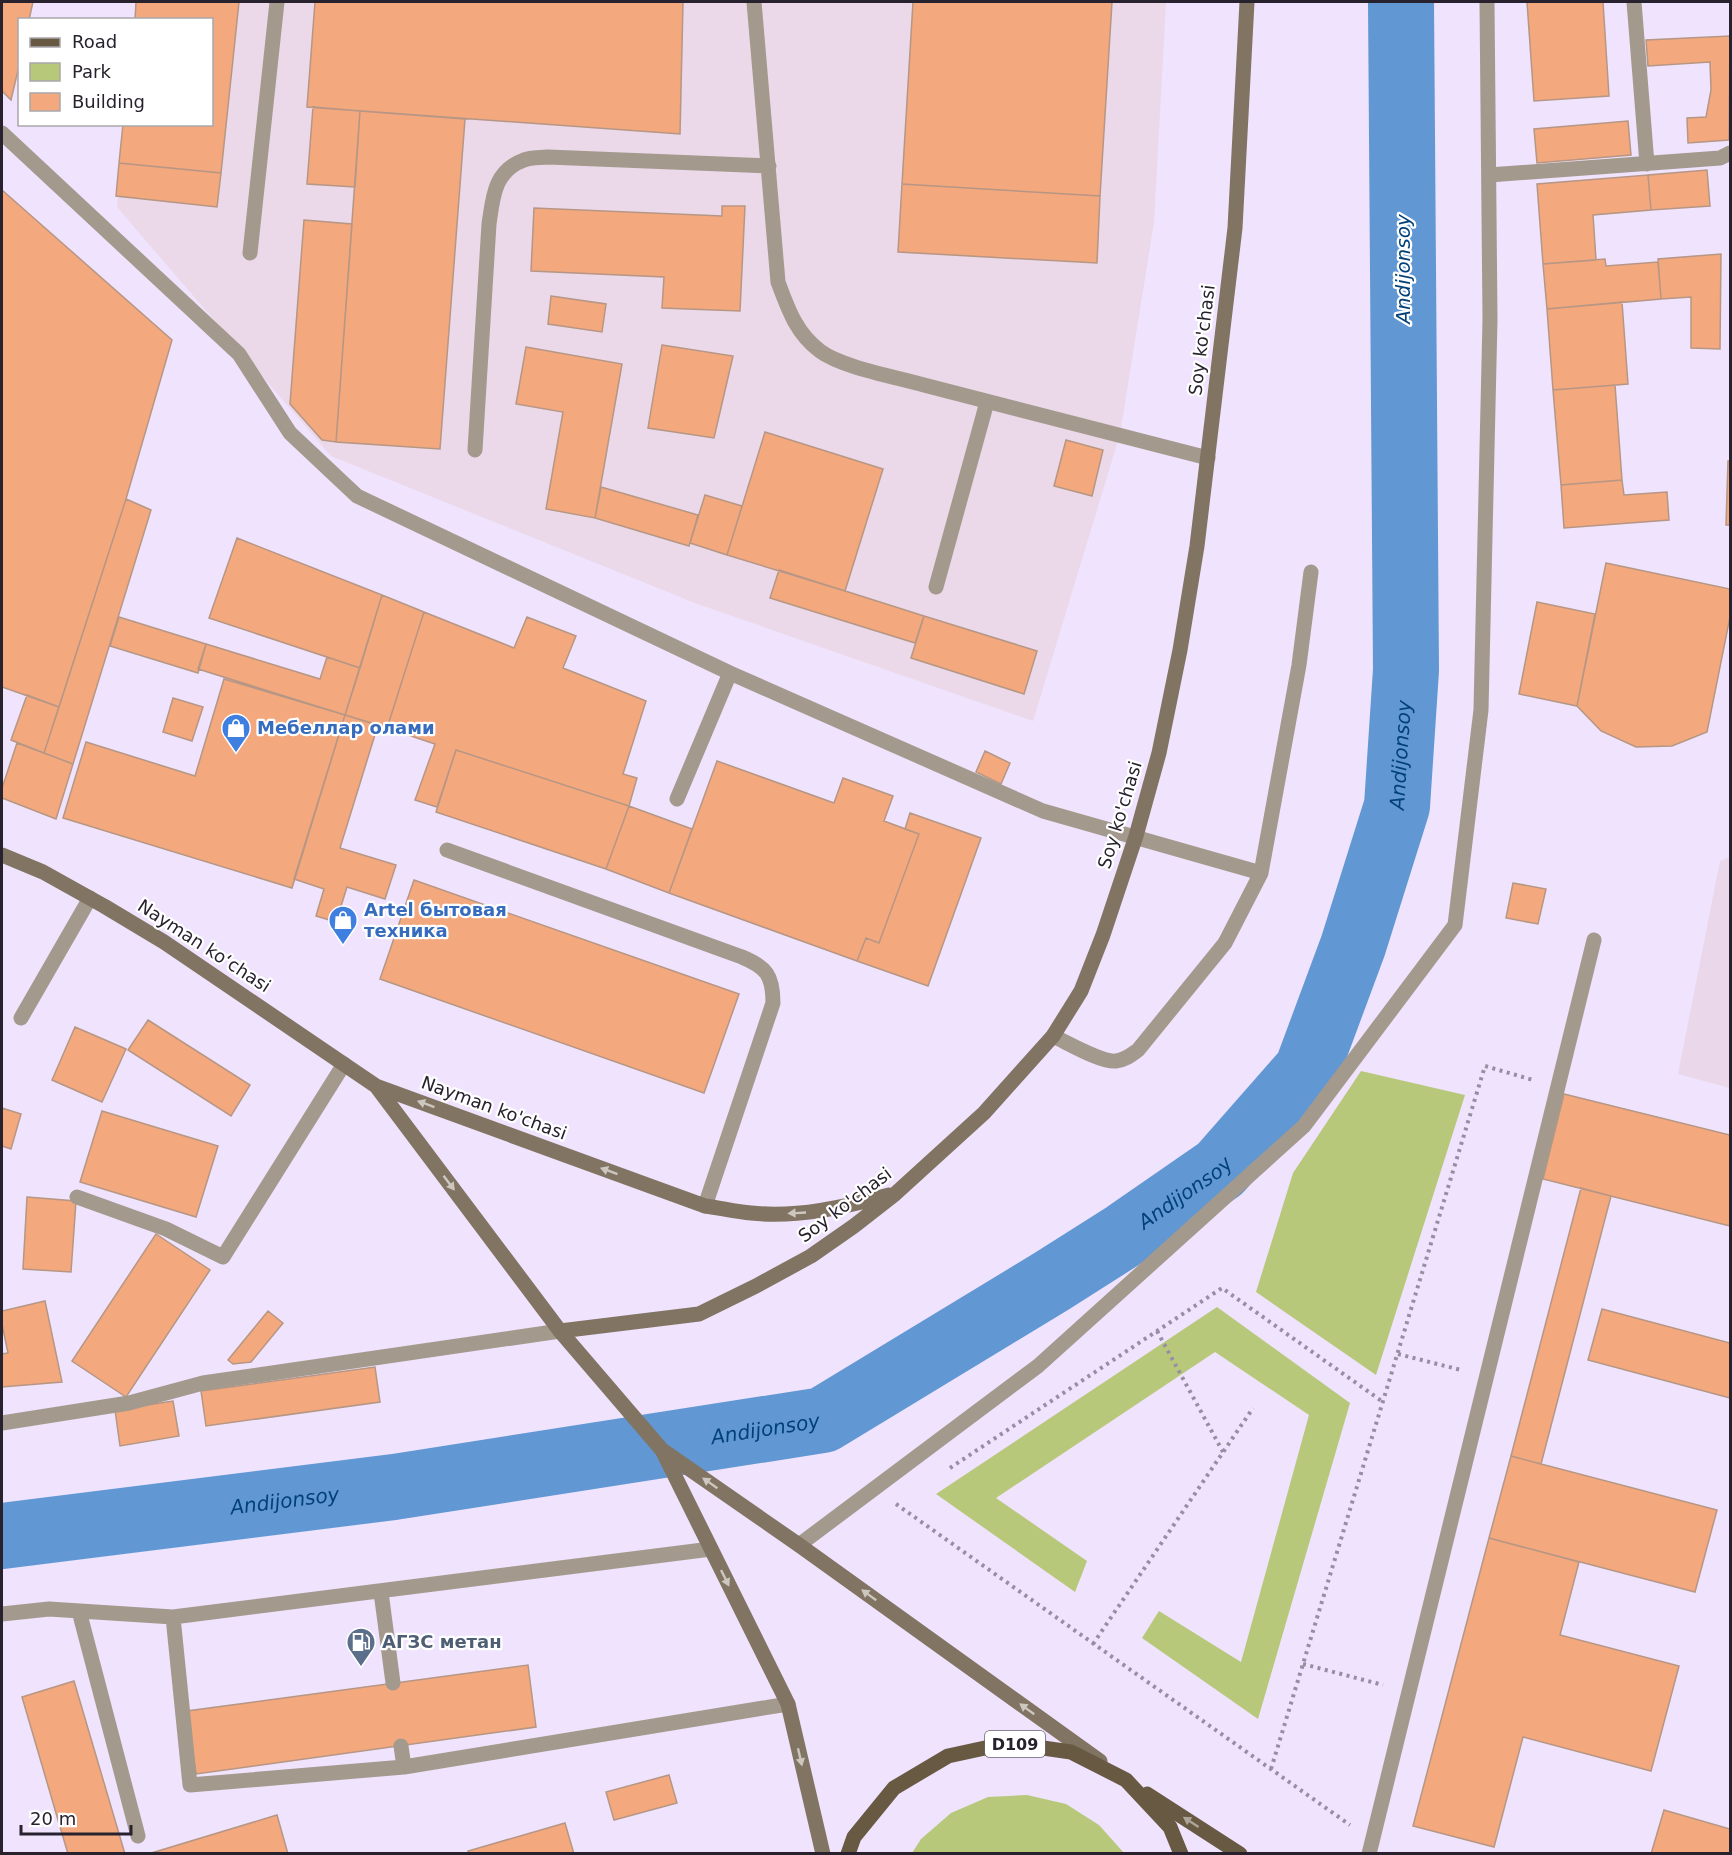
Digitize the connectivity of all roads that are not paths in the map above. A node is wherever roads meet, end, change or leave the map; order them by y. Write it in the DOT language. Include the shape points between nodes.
graph roads {
  1 [pos="277,2"];
  2 [pos="754,2"];
  3 [pos="1248,2"];
  4 [pos="1487,2"];
  5 [pos="1634,2"];
  6 [pos="2,134"];
  7 [pos="1731,153"];
  8 [pos="1647,164"];
  9 [pos="769,166"];
  10 [pos="1489,175"];
  11 [pos="250,253"];
  12 [pos="987,402"];
  13 [pos="475,450"];
  14 [pos="1208,458"];
  15 [pos="1311,572"];
  16 [pos="936,587"];
  17 [pos="730,673"];
  18 [pos="677,799"];
  19 [pos="1136,836"];
  20 [pos="447,850"];
  21 [pos="2,855"];
  22 [pos="1261,873"];
  23 [pos="90,898"];
  24 [pos="1594,940"];
  25 [pos="21,1018"];
  26 [pos="1053,1036"];
  27 [pos="344,1064"];
  28 [pos="376,1086"];
  29 [pos="895,1194"];
  30 [pos="77,1197"];
  31 [pos="705,1206"];
  32 [pos="560,1331"];
  33 [pos="2,1423"];
  34 [pos="662,1450"];
  35 [pos="799,1545"];
  36 [pos="711,1549"];
  37 [pos="381,1592"];
  38 [pos="79,1611"];
  39 [pos="2,1614"];
  40 [pos="173,1617"];
  41 [pos="393,1683"];
  42 [pos="788,1704"];
  43 [pos="401,1746"];
  44 [pos="404,1767"];
  45 [pos="1126,1780"];
  46 [pos="138,1836"];
  47 [pos="1371,1847"];
  48 [pos="823,1854"];
  49 [pos="848,1854"];
  50 [pos="1181,1854"];
  51 [pos="1240,1854"];
  1 -- 11 [label="street"];
  2 -- 9 [label="street"];
  3 -- 14 [label="main road, Soy ko'chasi" via="1235,228"];
  4 -- 10 [label="street"];
  5 -- 8 [label="street"];
  6 -- 17 [label="street" via="239,354 290,433 357,496"];
  7 -- 8 [label="street" via="1720,158"];
  8 -- 10 [label="street"];
  9 -- 12 [label="street" via="778,282 790,315 804,338 822,353 847,364"];
  9 -- 13 [label="street" via="548,157 525,159 507,169 494,189 489,224"];
  10 -- 35 [label="street" via="1490,319 1481,710 1455,925 1304,1126 1038,1366"];
  12 -- 14 [label="street"];
  12 -- 16 [label="street"];
  14 -- 19 [label="main road, Soy ko'chasi" via="1180,650 1159,753"];
  15 -- 22 [label="street" via="1299,665"];
  17 -- 18 [label="street"];
  17 -- 19 [label="street" via="1043,811"];
  19 -- 22 [label="street"];
  19 -- 26 [label="main road, Soy ko'chasi" via="1082,991"];
  20 -- 31 [label="street" via="742,957 759,964 769,976 773,1002"];
  21 -- 23 [label="main road, Nayman koʻchasi"];
  22 -- 26 [label="street" via="1225,943 1138,1050 1127,1058 1106,1060"];
  23 -- 25 [label="street"];
  23 -- 27 [label="main road, Nayman koʻchasi" via="165,942"];
  24 -- 47 [label="street"];
  26 -- 29 [label="main road, Soy ko'chasi" via="984,1113"];
  27 -- 28 [label="main road, Nayman koʻchasi"];
  27 -- 30 [label="street" via="223,1257 166,1229"];
  31 -- 28 [label="main road, Nayman ko'chasi, one-way"];
  28 -- 32 [label="main road, one-way"];
  29 -- 31 [label="main road, Nayman ko'chasi, one-way" via="799,1214"];
  29 -- 32 [label="main road, Soy ko'chasi" via="811,1256 699,1314"];
  32 -- 33 [label="street" via="203,1383 129,1403"];
  32 -- 34 [label="main road"];
  35 -- 34 [label="main road, one-way"];
  34 -- 36 [label="main road"];
  45 -- 35 [label="main road, one-way"];
  36 -- 37 [label="street"];
  36 -- 42 [label="main road, one-way"];
  37 -- 40 [label="street"];
  37 -- 41 [label="street"];
  38 -- 39 [label="street" via="49,1609"];
  38 -- 40 [label="street"];
  38 -- 46 [label="street"];
  40 -- 44 [label="street" via="190,1785"];
  42 -- 44 [label="street"];
  42 -- 48 [label="main road, one-way"];
  43 -- 44 [label="street"];
  45 -- 49 [label="main road, D109" via="1071,1752 1008,1743 948,1756 894,1788 854,1837"];
  45 -- 50 [label="main road, D109" via="1170,1827"];
  51 -- 45 [label="main road, D109, one-way"];
}
